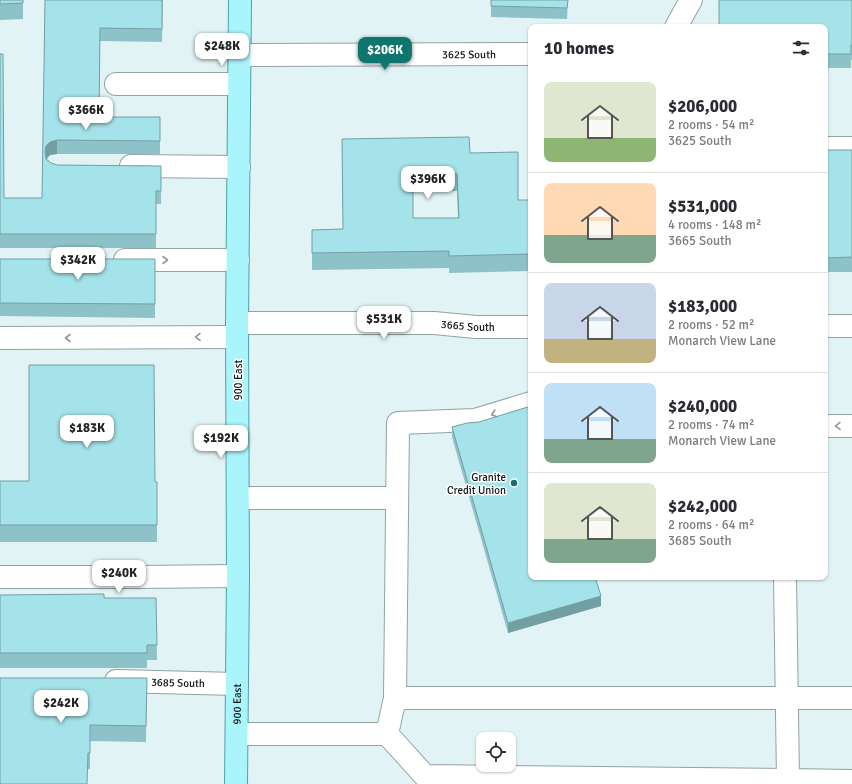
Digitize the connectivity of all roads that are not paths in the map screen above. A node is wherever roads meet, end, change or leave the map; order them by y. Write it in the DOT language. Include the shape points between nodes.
graph roads {
  1 [pos="240,0"];
  2 [pos="691,0"];
  3 [pos="678,24"];
  4 [pos="528,54"];
  5 [pos="239,55"];
  6 [pos="116,84"];
  7 [pos="239,84"];
  8 [pos="828,148"];
  9 [pos="852,148"];
  10 [pos="113,166"];
  11 [pos="239,167"];
  12 [pos="108,260"];
  13 [pos="238,260"];
  14 [pos="828,326"];
  15 [pos="852,326"];
  16 [pos="528,327"];
  17 [pos="237,330"];
  18 [pos="0,338"];
  19 [pos="528,403"];
  20 [pos="828,426"];
  21 [pos="852,426"];
  22 [pos="238,498"];
  23 [pos="397,498"];
  24 [pos="238,576"];
  25 [pos="0,577"];
  26 [pos="785,580"];
  27 [pos="93,681"];
  28 [pos="237,684"];
  29 [pos="395,698"];
  30 [pos="786,698"];
  31 [pos="852,698"];
  32 [pos="236,734"];
  33 [pos="387,734"];
  34 [pos="788,780"];
  35 [pos="852,781"];
  36 [pos="810,782"];
  37 [pos="236,784"];
  1 -- 5 [label="main road, 900 East"];
  2 -- 3 [label="street"];
  4 -- 5 [label="street, 3625 South"];
  5 -- 7 [label="main road, 900 East"];
  6 -- 7 [label="street"];
  7 -- 11 [label="main road, 900 East"];
  8 -- 9 [label="street"];
  10 -- 11 [label="street"];
  11 -- 13 [label="main road, 900 East"];
  12 -- 13 [label="street, one-way"];
  13 -- 17 [label="main road, 900 East"];
  14 -- 15 [label="street"];
  16 -- 17 [label="street, 3665 South" via="476,327 434,323"];
  17 -- 18 [label="street, 3665 South, one-way"];
  17 -- 22 [label="main road, 900 East"];
  19 -- 23 [label="street, one-way" via="475,420 398,423"];
  21 -- 20 [label="street, one-way"];
  22 -- 23 [label="street"];
  22 -- 24 [label="main road, 900 East"];
  23 -- 29 [label="street"];
  24 -- 25 [label="street"];
  24 -- 28 [label="main road, 900 East"];
  26 -- 30 [label="street"];
  27 -- 28 [label="street, 3685 South"];
  28 -- 32 [label="main road, 900 East"];
  29 -- 30 [label="street"];
  29 -- 33 [label="street"];
  30 -- 31 [label="street"];
  30 -- 34 [label="street"];
  32 -- 33 [label="street"];
  32 -- 37 [label="main road, 900 East"];
  33 -- 34 [label="street" via="425,776"];
  34 -- 36 [label="street"];
  35 -- 36 [label="street"];
}
